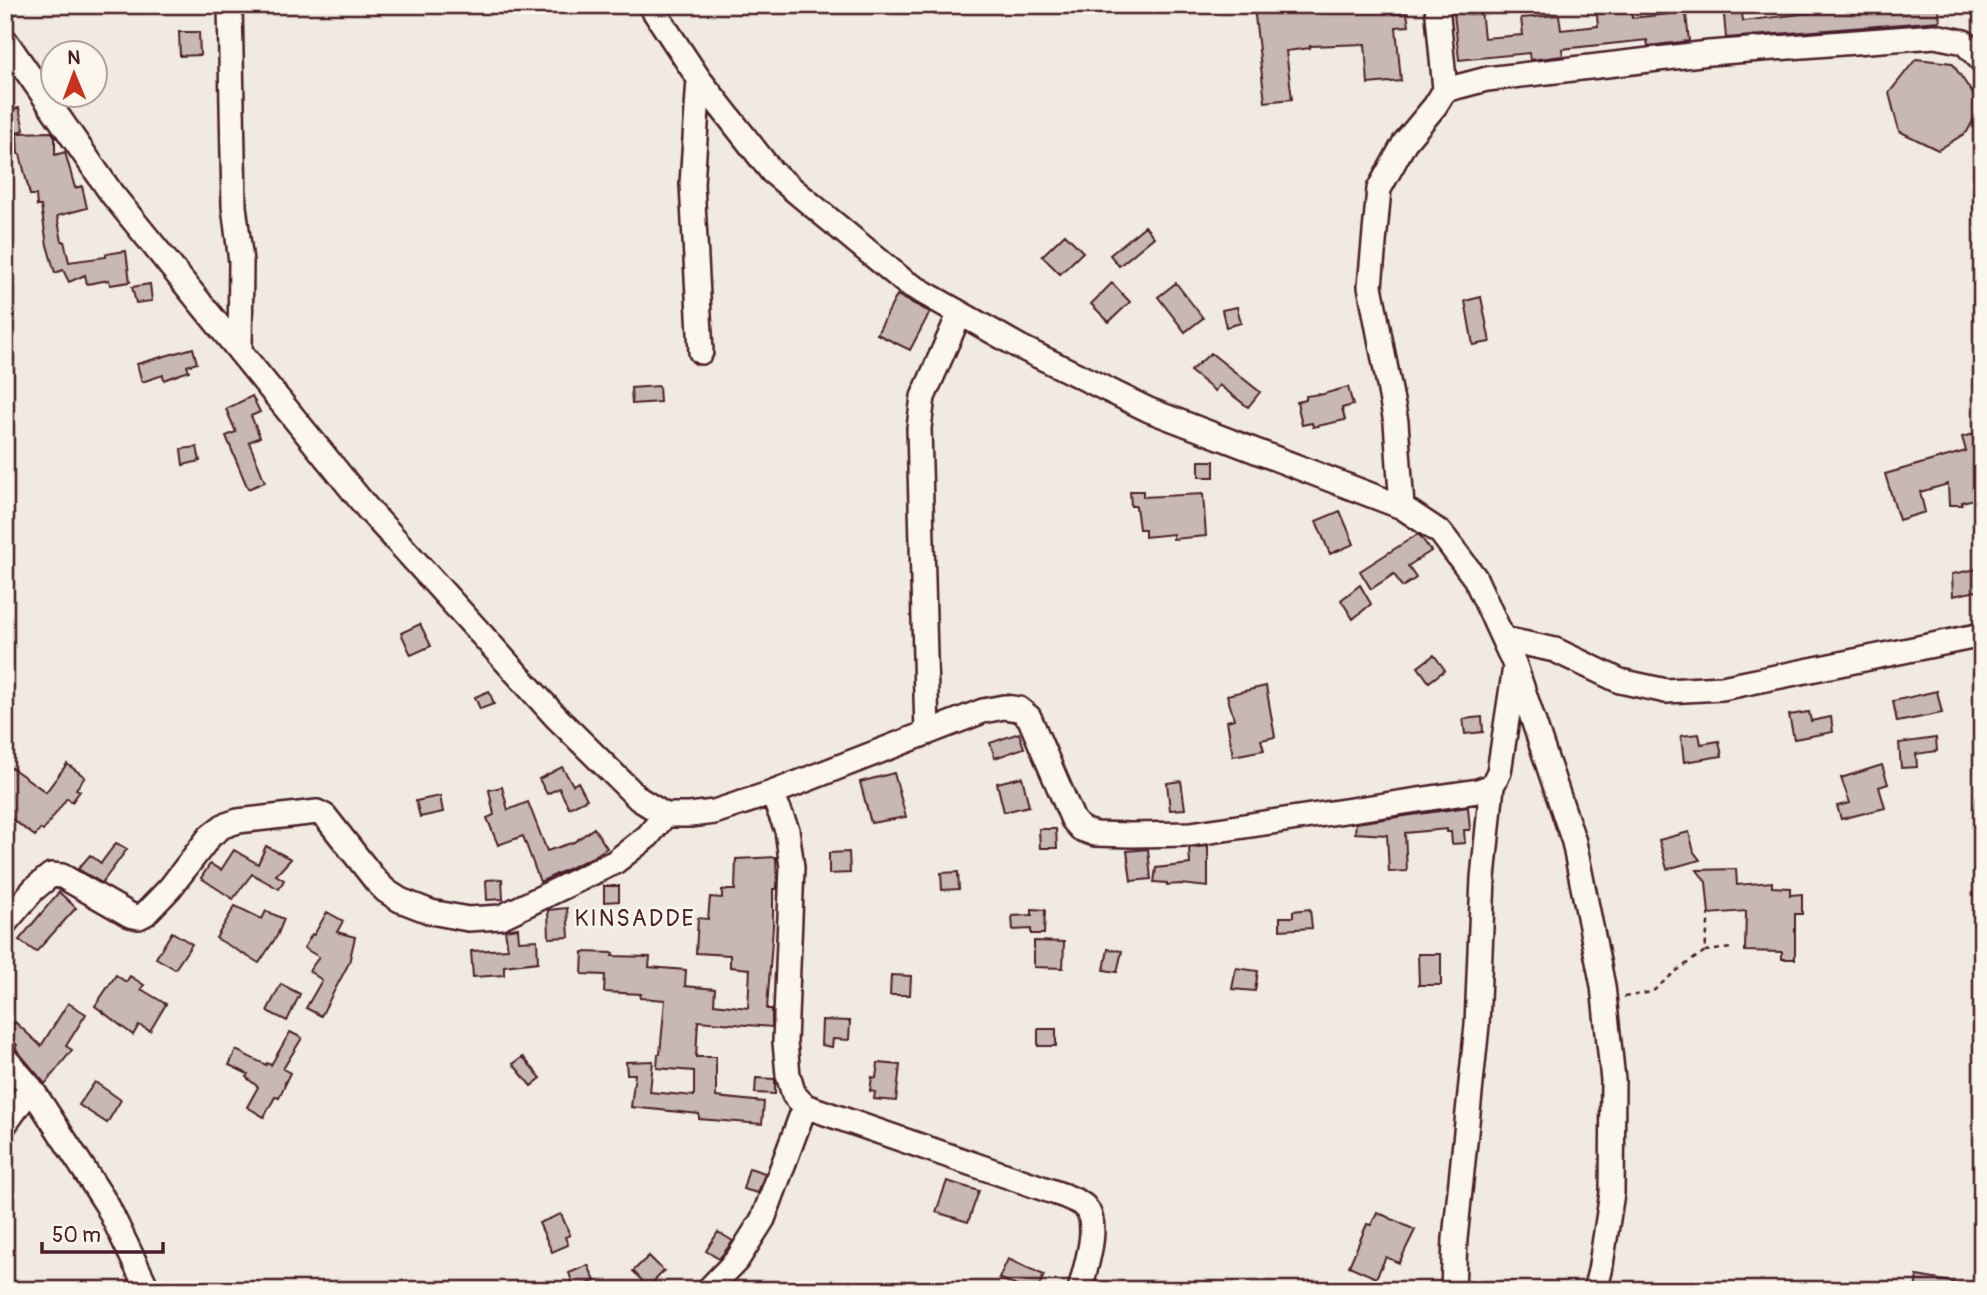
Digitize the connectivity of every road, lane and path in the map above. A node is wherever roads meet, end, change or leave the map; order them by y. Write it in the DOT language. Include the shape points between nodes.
graph roads {
  1 [pos="230,5"];
  2 [pos="650,5"];
  3 [pos="1437,5"];
  4 [pos="5,40"];
  5 [pos="1982,61"];
  6 [pos="699,79"];
  7 [pos="1445,90"];
  8 [pos="960,313"];
  9 [pos="240,352"];
  10 [pos="701,352"];
  11 [pos="1402,507"];
  12 [pos="1982,635"];
  13 [pos="1504,639"];
  14 [pos="1514,663"];
  15 [pos="927,733"];
  16 [pos="1492,786"];
  17 [pos="772,793"];
  18 [pos="665,815"];
  19 [pos="1709,914"];
  20 [pos="5,923"];
  21 [pos="1732,948"];
  22 [pos="1705,951"];
  23 [pos="1605,1003"];
  24 [pos="5,1058"];
  25 [pos="31,1088"];
  26 [pos="805,1106"];
  27 [pos="5,1124"];
  28 [pos="148,1290"];
  29 [pos="708,1290"];
  30 [pos="1080,1290"];
  31 [pos="1453,1290"];
  32 [pos="1595,1290"];
  1 -- 9 [label="street" via="234,206 241,262"];
  2 -- 6 [label="street"];
  3 -- 7 [label="street"];
  4 -- 9 [label="street" via="112,194"];
  5 -- 7 [label="street" via="1964,42 1935,36 1709,53 1487,79"];
  6 -- 8 [label="street" via="772,172 905,282"];
  6 -- 10 [label="street" via="692,184"];
  7 -- 11 [label="street" via="1405,142 1379,189 1370,286 1396,422"];
  8 -- 11 [label="street" via="1149,410"];
  8 -- 15 [label="street" via="923,397 919,428"];
  9 -- 18 [label="street" via="367,508 556,717 639,799"];
  11 -- 13 [label="street" via="1441,533 1475,578"];
  12 -- 13 [label="street" via="1722,688 1666,691 1620,681 1555,650"];
  13 -- 14 [label="street"];
  14 -- 16 [label="street" via="1503,751"];
  14 -- 23 [label="street" via="1574,842"];
  15 -- 16 [label="street" via="984,711 1020,709 1028,717 1073,820 1095,834 1191,834"];
  15 -- 17 [label="street"];
  16 -- 31 [label="street"];
  17 -- 18 [label="street" via="714,812"];
  17 -- 26 [label="street" via="788,830 792,867 785,1042 788,1074 794,1095"];
  18 -- 20 [label="street" via="648,836 615,862 502,917 468,919 400,900 376,881 317,812 223,826 139,917 62,876 51,876"];
  19 -- 22 [label="path"];
  21 -- 22 [label="path"];
  22 -- 23 [label="path" via="1652,992"];
  23 -- 32 [label="street" via="1613,1080 1612,1193"];
  24 -- 25 [label="street"];
  25 -- 27 [label="street"];
  25 -- 28 [label="street" via="107,1205"];
  26 -- 29 [label="street" via="763,1219 737,1260"];
  26 -- 30 [label="street" via="1084,1205 1093,1230"];
}
